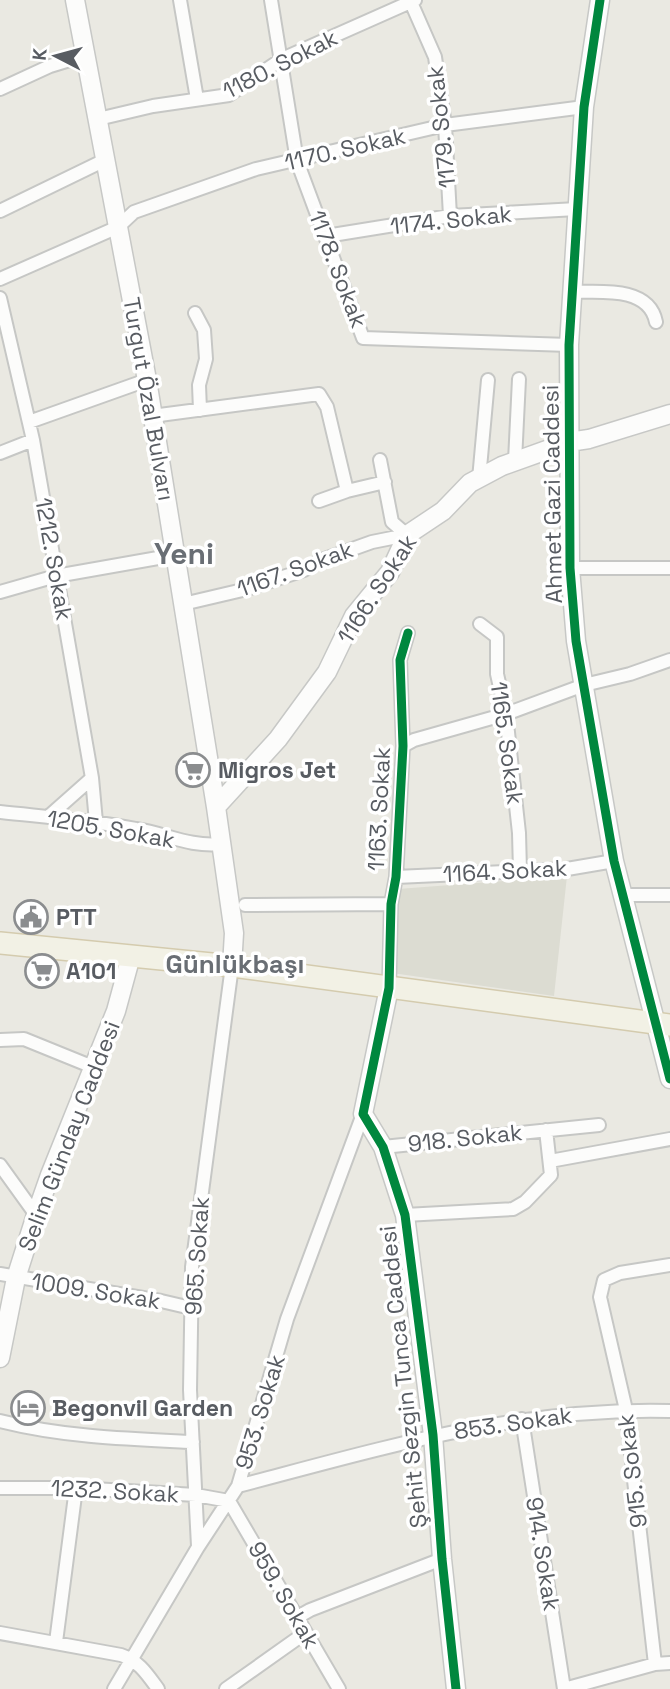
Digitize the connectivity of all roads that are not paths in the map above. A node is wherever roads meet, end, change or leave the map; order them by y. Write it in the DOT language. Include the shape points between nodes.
graph roads {
  1 [pos="75,0"];
  2 [pos="180,0"];
  3 [pos="271,0"];
  4 [pos="600,0"];
  5 [pos="412,1"];
  6 [pos="86,55"];
  7 [pos="282,59"];
  8 [pos="0,89"];
  9 [pos="197,99"];
  10 [pos="584,107"];
  11 [pos="98,119"];
  12 [pos="445,125"];
  13 [pos="105,160"];
  14 [pos="297,161"];
  15 [pos="577,209"];
  16 [pos="0,211"];
  17 [pos="450,216"];
  18 [pos="118,228"];
  19 [pos="326,236"];
  20 [pos="0,279"];
  21 [pos="572,292"];
  22 [pos="0,298"];
  23 [pos="195,313"];
  24 [pos="656,322"];
  25 [pos="569,345"];
  26 [pos="519,379"];
  27 [pos="147,380"];
  28 [pos="488,380"];
  29 [pos="200,410"];
  30 [pos="670,414"];
  31 [pos="152,416"];
  32 [pos="29,422"];
  33 [pos="33,440"];
  34 [pos="569,442"];
  35 [pos="0,453"];
  36 [pos="380,460"];
  37 [pos="515,461"];
  38 [pos="479,479"];
  39 [pos="385,482"];
  40 [pos="347,491"];
  41 [pos="319,502"];
  42 [pos="407,535"];
  43 [pos="175,555"];
  44 [pos="570,568"];
  45 [pos="670,568"];
  46 [pos="56,576"];
  47 [pos="0,592"];
  48 [pos="183,604"];
  49 [pos="480,624"];
  50 [pos="408,633"];
  51 [pos="670,660"];
  52 [pos="584,685"];
  53 [pos="506,713"];
  54 [pos="403,746"];
  55 [pos="92,778"];
  56 [pos="216,807"];
  57 [pos="0,811"];
  58 [pos="48,817"];
  59 [pos="96,822"];
  60 [pos="221,844"];
  61 [pos="614,861"];
  62 [pos="520,871"];
  63 [pos="396,877"];
  64 [pos="621,895"];
  65 [pos="670,895"];
  66 [pos="391,904"];
  67 [pos="245,905"];
  68 [pos="0,943"];
  69 [pos="131,956"];
  70 [pos="232,966"];
  71 [pos="389,988"];
  72 [pos="662,1024"];
  73 [pos="0,1040"];
  74 [pos="93,1067"];
  75 [pos="670,1079"];
  76 [pos="363,1114"];
  77 [pos="598,1125"];
  78 [pos="546,1129"];
  79 [pos="670,1139"];
  80 [pos="383,1147"];
  81 [pos="550,1161"];
  82 [pos="0,1165"];
  83 [pos="405,1214"];
  84 [pos="36,1215"];
  85 [pos="670,1265"];
  86 [pos="8,1276"];
  87 [pos="191,1308"];
  88 [pos="0,1358"];
  89 [pos="626,1410"];
  90 [pos="670,1411"];
  91 [pos="522,1419"];
  92 [pos="0,1422"];
  93 [pos="433,1435"];
  94 [pos="193,1443"];
  95 [pos="237,1486"];
  96 [pos="0,1488"];
  97 [pos="76,1489"];
  98 [pos="196,1495"];
  99 [pos="229,1501"];
  100 [pos="198,1547"];
  101 [pos="442,1559"];
  102 [pos="296,1618"];
  103 [pos="0,1633"];
  104 [pos="305,1633"];
  105 [pos="56,1642"];
  106 [pos="133,1659"];
  107 [pos="670,1662"];
  108 [pos="655,1664"];
  109 [pos="114,1689"];
  110 [pos="158,1689"];
  111 [pos="226,1689"];
  112 [pos="339,1689"];
  113 [pos="456,1689"];
  114 [pos="564,1689"];
  1 -- 6 [label="street, Turgut Özal Bulvarı"];
  2 -- 9 [label="street"];
  3 -- 7 [label="street, 1178. Sokak"];
  4 -- 10 [label="street, Ahmet Gazi Caddesi"];
  5 -- 7 [label="street, 1180. Sokak"];
  5 -- 12 [label="street, 1179. Sokak" via="435,57"];
  6 -- 8 [label="street"];
  6 -- 11 [label="street, Turgut Özal Bulvarı"];
  7 -- 9 [label="street, 1180. Sokak" via="229,95"];
  7 -- 14 [label="street, 1178. Sokak"];
  9 -- 11 [label="street, 1180. Sokak"];
  10 -- 12 [label="street, 1170. Sokak"];
  10 -- 15 [label="street, Ahmet Gazi Caddesi"];
  11 -- 13 [label="street, Turgut Özal Bulvarı"];
  12 -- 14 [label="street, 1170. Sokak"];
  12 -- 17 [label="street, 1179. Sokak"];
  13 -- 16 [label="street"];
  13 -- 18 [label="street, Turgut Özal Bulvarı"];
  14 -- 18 [label="street, 1170. Sokak" via="257,169 134,212"];
  14 -- 19 [label="street, 1178. Sokak"];
  15 -- 17 [label="street, 1174. Sokak"];
  15 -- 21 [label="street, Ahmet Gazi Caddesi"];
  17 -- 19 [label="street, 1174. Sokak"];
  18 -- 20 [label="street, 1170. Sokak"];
  18 -- 27 [label="street, Turgut Özal Bulvarı"];
  19 -- 25 [label="street, 1178. Sokak" via="363,338"];
  21 -- 24 [label="street" via="639,298 649,306"];
  21 -- 25 [label="street, Ahmet Gazi Caddesi"];
  22 -- 32 [label="street, 1212. Sokak"];
  23 -- 29 [label="street" via="204,330 206,359 199,385"];
  25 -- 34 [label="street, Ahmet Gazi Caddesi"];
  26 -- 37 [label="street"];
  27 -- 31 [label="street, Turgut Özal Bulvarı"];
  27 -- 32 [label="street"];
  28 -- 38 [label="street"];
  29 -- 31 [label="street"];
  29 -- 40 [label="street" via="318,394 327,408"];
  30 -- 34 [label="street, 1166. Sokak"];
  31 -- 43 [label="street, Turgut Özal Bulvarı"];
  32 -- 33 [label="street, 1212. Sokak"];
  33 -- 35 [label="street"];
  33 -- 46 [label="street, 1212. Sokak"];
  34 -- 37 [label="street, 1166. Sokak"];
  34 -- 44 [label="street, Ahmet Gazi Caddesi"];
  36 -- 39 [label="street"];
  37 -- 38 [label="street, 1166. Sokak"];
  38 -- 42 [label="street, 1166. Sokak"];
  39 -- 40 [label="street"];
  39 -- 42 [label="street" via="392,522"];
  40 -- 41 [label="street"];
  42 -- 48 [label="street, 1167. Sokak" via="372,541 304,570"];
  42 -- 56 [label="street, 1166. Sokak" via="390,572 354,616 327,672 278,739"];
  43 -- 46 [label="street"];
  43 -- 48 [label="street, Turgut Özal Bulvarı"];
  44 -- 45 [label="street"];
  44 -- 52 [label="street, Ahmet Gazi Caddesi"];
  46 -- 47 [label="street"];
  46 -- 55 [label="street, 1212. Sokak"];
  48 -- 56 [label="street, Turgut Özal Bulvarı"];
  49 -- 53 [label="street, 1165. Sokak" via="497,637 497,674"];
  50 -- 54 [label="street, 1163. Sokak" via="400,660"];
  51 -- 52 [label="street, 1163. Sokak"];
  52 -- 53 [label="street, 1163. Sokak"];
  52 -- 61 [label="street, Ahmet Gazi Caddesi"];
  53 -- 54 [label="street, 1163. Sokak"];
  53 -- 62 [label="street, 1165. Sokak"];
  54 -- 63 [label="street, 1163. Sokak"];
  55 -- 58 [label="street"];
  55 -- 59 [label="street, 1212. Sokak"];
  56 -- 60 [label="street, Turgut Özal Bulvarı"];
  57 -- 58 [label="street, 1205. Sokak"];
  58 -- 59 [label="street, 1205. Sokak"];
  59 -- 60 [label="street, 1205. Sokak" via="167,835 190,844"];
  60 -- 70 [label="street, Turgut Özal Bulvarı" via="234,933"];
  61 -- 62 [label="street, 1164. Sokak"];
  61 -- 64 [label="street, Ahmet Gazi Caddesi"];
  62 -- 63 [label="street, 1164. Sokak"];
  63 -- 66 [label="street, 1163. Sokak"];
  64 -- 65 [label="street"];
  64 -- 72 [label="street, Ahmet Gazi Caddesi"];
  66 -- 67 [label="street"];
  66 -- 71 [label="street, 1163. Sokak"];
  68 -- 69 [label="main road"];
  69 -- 70 [label="main road"];
  69 -- 74 [label="street, Selim Günday Caddesi" via="116,1011"];
  70 -- 71 [label="main road"];
  70 -- 87 [label="street, 965. Sokak" via="192,1267"];
  71 -- 72 [label="main road"];
  71 -- 76 [label="street"];
  72 -- 75 [label="street, Ahmet Gazi Caddesi"];
  73 -- 74 [label="street" via="24,1039"];
  74 -- 84 [label="street, Selim Günday Caddesi"];
  76 -- 80 [label="street, Şehit Sezgin Tunca Caddesi"];
  76 -- 95 [label="street, 953. Sokak" via="287,1319"];
  77 -- 78 [label="street, 918. Sokak"];
  78 -- 80 [label="street, 918. Sokak"];
  78 -- 81 [label="street, 918. Sokak"];
  79 -- 81 [label="street, 918. Sokak"];
  80 -- 83 [label="street, Şehit Sezgin Tunca Caddesi"];
  81 -- 83 [label="street, 918. Sokak" via="551,1175 513,1209"];
  82 -- 84 [label="street"];
  83 -- 93 [label="street, Şehit Sezgin Tunca Caddesi"];
  84 -- 86 [label="street, Selim Günday Caddesi"];
  85 -- 89 [label="street, 915. Sokak" via="604,1280 600,1297"];
  86 -- 87 [label="street, 1009. Sokak"];
  86 -- 88 [label="street, Selim Günday Caddesi"];
  87 -- 94 [label="street, 965. Sokak"];
  89 -- 90 [label="street, 853. Sokak"];
  89 -- 91 [label="street, 853. Sokak"];
  89 -- 108 [label="street, 915. Sokak"];
  91 -- 93 [label="street, 853. Sokak"];
  91 -- 114 [label="street, 914. Sokak"];
  92 -- 94 [label="street" via="90,1436"];
  93 -- 95 [label="street, 853. Sokak"];
  93 -- 101 [label="street, Şehit Sezgin Tunca Caddesi"];
  94 -- 98 [label="street, 965. Sokak"];
  95 -- 99 [label="street, 953. Sokak"];
  96 -- 97 [label="street, 1232. Sokak"];
  97 -- 98 [label="street, 1232. Sokak"];
  97 -- 105 [label="street"];
  98 -- 99 [label="street, 1232. Sokak"];
  98 -- 100 [label="street, 965. Sokak"];
  99 -- 100 [label="street, 953. Sokak"];
  99 -- 102 [label="street, 959. Sokak"];
  100 -- 106 [label="street, 953. Sokak"];
  101 -- 102 [label="street"];
  101 -- 113 [label="street, Şehit Sezgin Tunca Caddesi"];
  102 -- 104 [label="street, 959. Sokak"];
  103 -- 105 [label="street"];
  104 -- 111 [label="street"];
  104 -- 112 [label="street, 959. Sokak"];
  105 -- 106 [label="street"];
  106 -- 109 [label="street, 953. Sokak"];
  106 -- 110 [label="street"];
  107 -- 108 [label="street"];
  108 -- 114 [label="street"];
}
